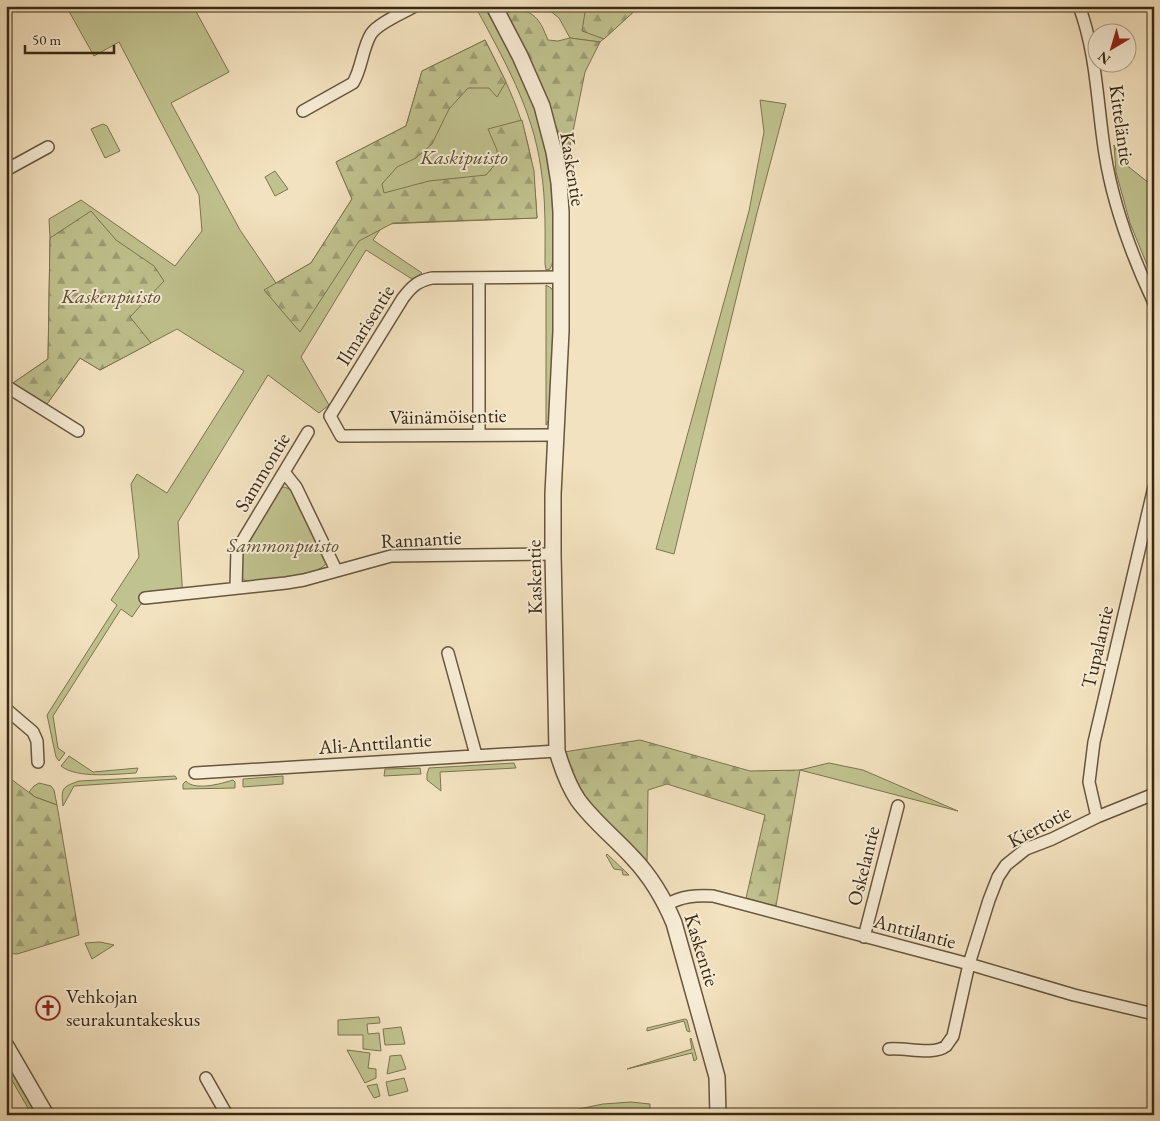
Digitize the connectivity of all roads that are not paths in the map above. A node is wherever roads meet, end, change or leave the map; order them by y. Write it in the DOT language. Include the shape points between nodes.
graph roads {
  1 [pos="415,6"];
  2 [pos="494,6"];
  3 [pos="1079,6"];
  4 [pos="303,111"];
  5 [pos="48,147"];
  6 [pos="6,170"];
  7 [pos="561,277"];
  8 [pos="479,278"];
  9 [pos="1154,303"];
  10 [pos="6,386"];
  11 [pos="78,431"];
  12 [pos="308,432"];
  13 [pos="479,434"];
  14 [pos="556,434"];
  15 [pos="341,436"];
  16 [pos="284,472"];
  17 [pos="1154,487"];
  18 [pos="553,554"];
  19 [pos="336,570"];
  20 [pos="236,588"];
  21 [pos="145,598"];
  22 [pos="448,653"];
  23 [pos="6,709"];
  24 [pos="557,751"];
  25 [pos="476,755"];
  26 [pos="38,762"];
  27 [pos="195,773"];
  28 [pos="1154,794"];
  29 [pos="898,806"];
  30 [pos="1097,817"];
  31 [pos="666,905"];
  32 [pos="864,937"];
  33 [pos="969,964"];
  34 [pos="1154,1014"];
  35 [pos="6,1046"];
  36 [pos="889,1049"];
  37 [pos="206,1078"];
  38 [pos="46,1115"];
  39 [pos="228,1115"];
  40 [pos="718,1115"];
  1 -- 4 [label="street" via="372,32 352,83"];
  2 -- 7 [label="street, Kaskentie" via="542,106 554,152 560,192"];
  3 -- 9 [label="street, Kitteläntie" via="1096,78 1113,193"];
  5 -- 6 [label="street"];
  7 -- 8 [label="street, Ilmarisentie"];
  7 -- 14 [label="street, Kaskentie"];
  8 -- 13 [label="street"];
  8 -- 15 [label="street, Ilmarisentie" via="432,278 420,280 411,288 330,416"];
  10 -- 11 [label="street"];
  12 -- 16 [label="street, Sammontie"];
  13 -- 14 [label="street, Väinämöisentie"];
  13 -- 15 [label="street, Väinämöisentie"];
  14 -- 18 [label="street, Kaskentie"];
  16 -- 19 [label="street" via="296,487"];
  16 -- 20 [label="street, Sammontie" via="237,550"];
  17 -- 30 [label="street, Tupalantie" via="1094,742 1089,782"];
  18 -- 19 [label="street, Rannantie" via="391,556"];
  18 -- 24 [label="street, Kaskentie"];
  19 -- 20 [label="street, Rannantie" via="304,580"];
  20 -- 21 [label="street, Rannantie"];
  22 -- 25 [label="street"];
  23 -- 26 [label="street" via="34,732"];
  24 -- 25 [label="street, Ali-Anttilantie"];
  24 -- 31 [label="street, Kaskentie" via="577,799 647,874"];
  25 -- 27 [label="street, Ali-Anttilantie"];
  28 -- 30 [label="street, Kiertotie"];
  29 -- 32 [label="street, Oskelantie"];
  30 -- 33 [label="street, Kiertotie" via="1026,849 1006,865 994,885"];
  31 -- 32 [label="street, Anttilantie" via="694,895 713,896"];
  31 -- 40 [label="street, Kaskentie" via="677,932 717,1077"];
  32 -- 33 [label="street, Anttilantie"];
  33 -- 34 [label="street, Anttilantie" via="1074,995"];
  33 -- 36 [label="street, Kiertotie" via="952,1036 946,1045 938,1050"];
  35 -- 38 [label="street"];
  37 -- 39 [label="street"];
}
